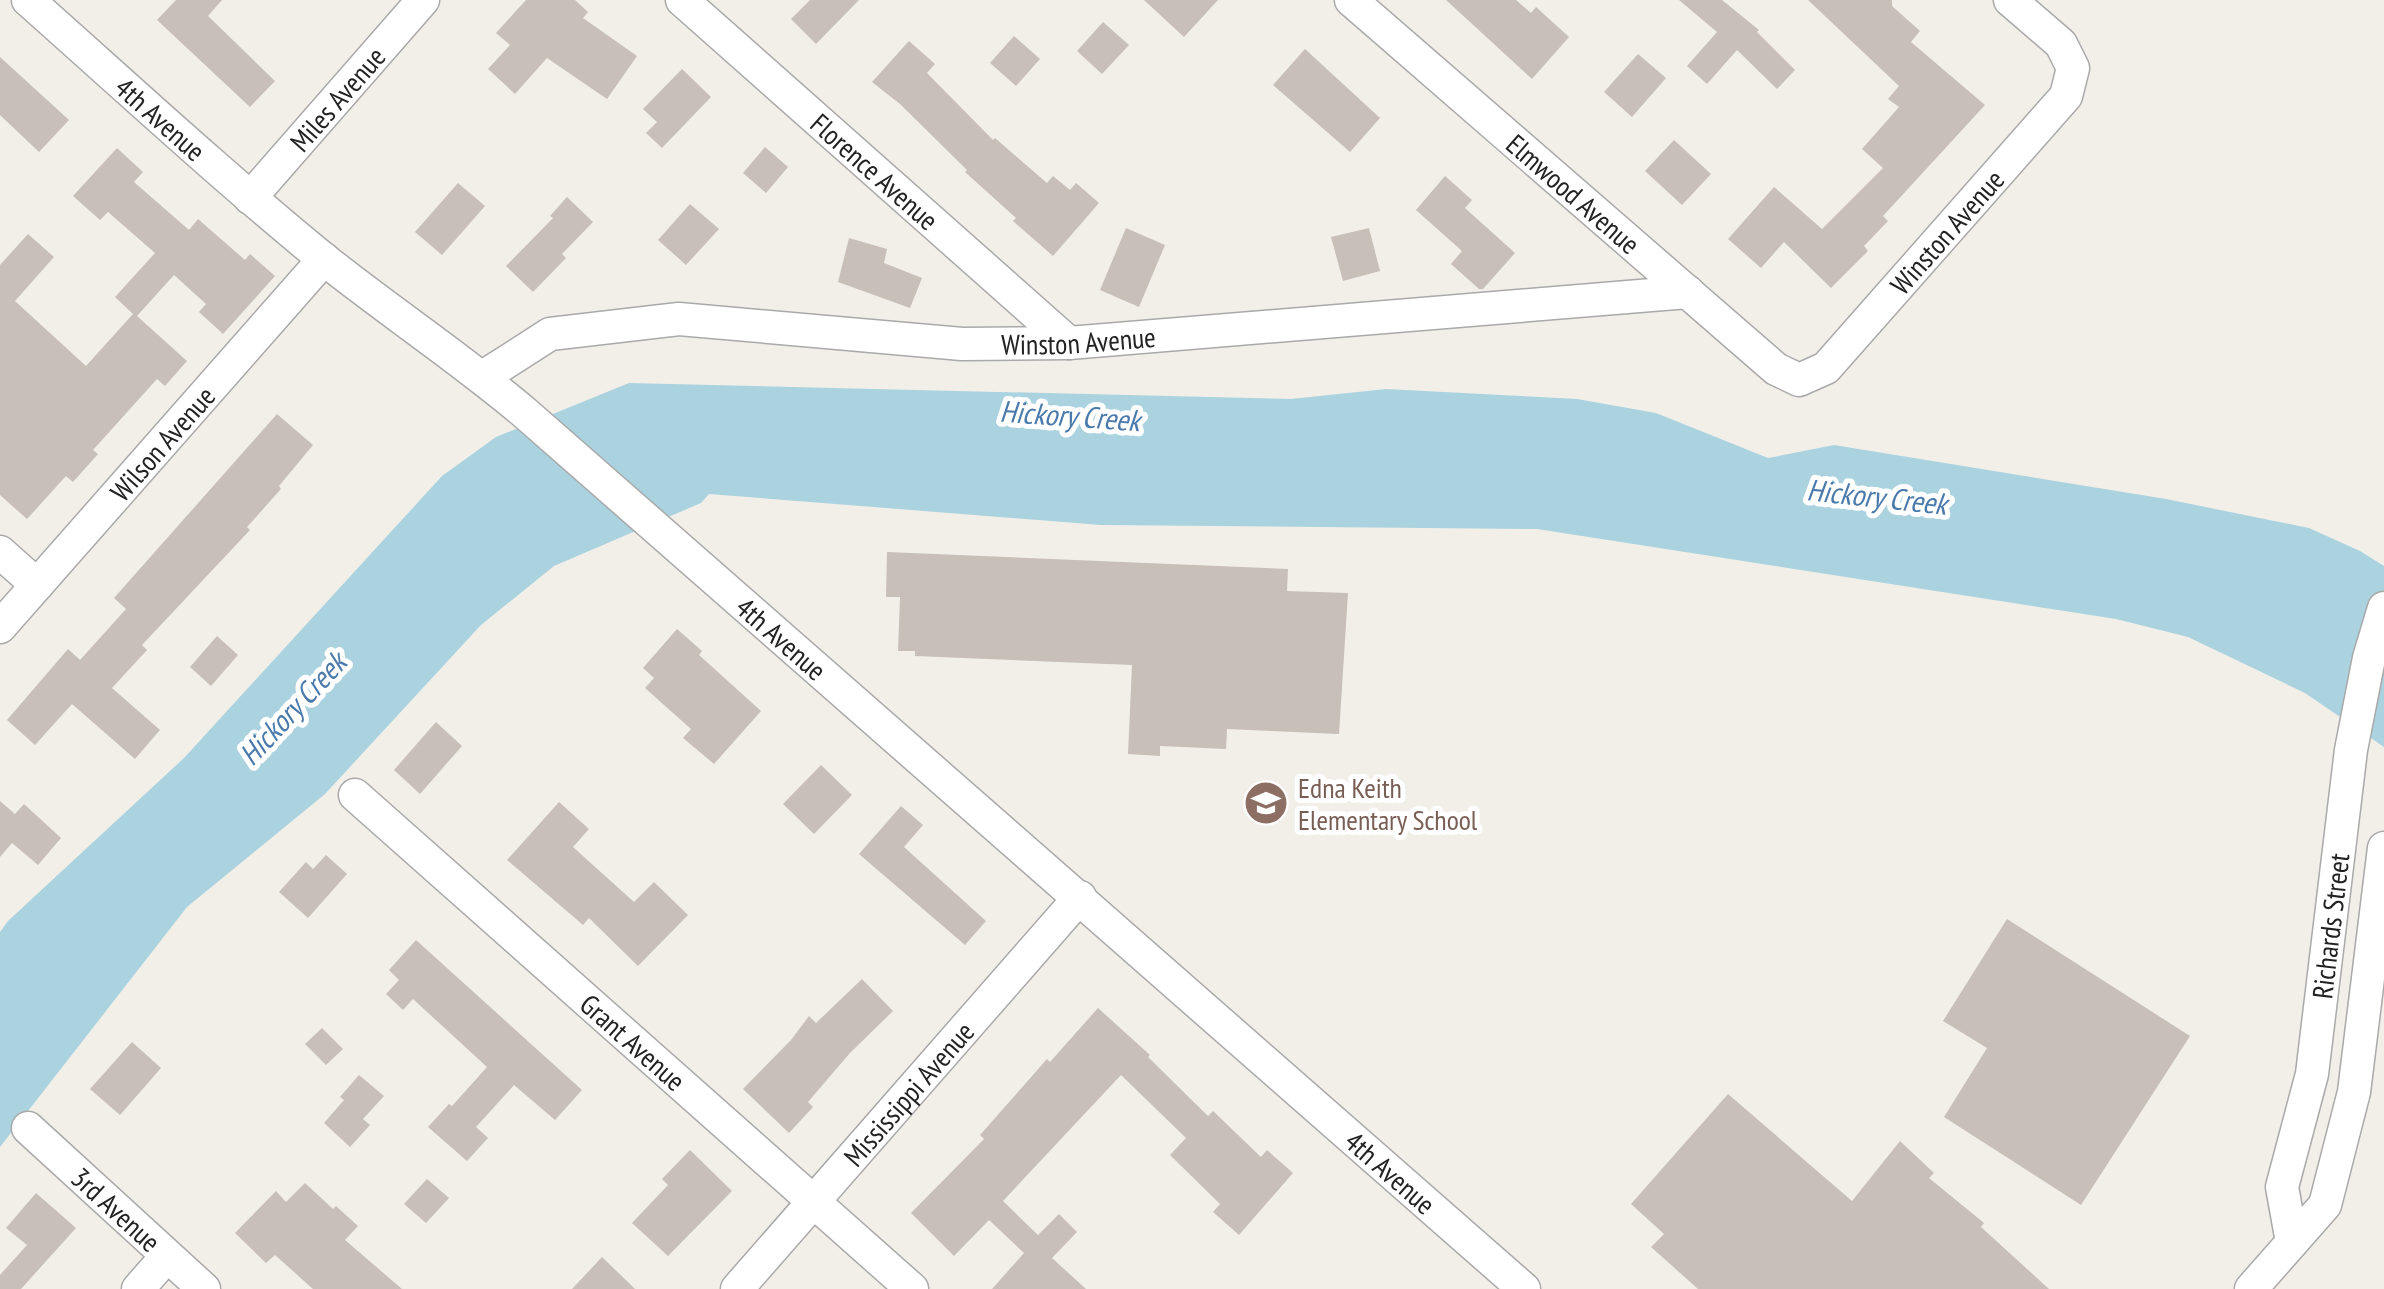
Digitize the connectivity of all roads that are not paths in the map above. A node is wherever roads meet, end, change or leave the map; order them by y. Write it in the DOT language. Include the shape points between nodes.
graph roads {
  1 [pos="28,0"];
  2 [pos="423,0"];
  3 [pos="682,0"];
  4 [pos="1351,0"];
  5 [pos="2010,0"];
  6 [pos="250,198"];
  7 [pos="324,259"];
  8 [pos="1688,292"];
  9 [pos="1069,343"];
  10 [pos="483,377"];
  11 [pos="1799,380"];
  12 [pos="0,552"];
  13 [pos="37,585"];
  14 [pos="2384,608"];
  15 [pos="0,627"];
  16 [pos="355,794"];
  17 [pos="2384,848"];
  18 [pos="2335,885"];
  19 [pos="1080,897"];
  20 [pos="2381,905"];
  21 [pos="28,1128"];
  22 [pos="815,1204"];
  23 [pos="2292,1242"];
  24 [pos="167,1256"];
  25 [pos="138,1289"];
  26 [pos="204,1289"];
  27 [pos="737,1289"];
  28 [pos="912,1289"];
  29 [pos="1524,1289"];
  30 [pos="2250,1289"];
  1 -- 6 [label="street, 4th Avenue"];
  2 -- 6 [label="street, Miles Avenue"];
  3 -- 9 [label="street, Florence Avenue"];
  4 -- 8 [label="street, Elmwood Avenue"];
  5 -- 11 [label="street, Winston Avenue" via="2061,44 2074,68 2066,96 1826,368"];
  6 -- 7 [label="street, 4th Avenue"];
  7 -- 10 [label="street, 4th Avenue"];
  7 -- 13 [label="street, Wilson Avenue"];
  8 -- 9 [label="street, Winston Avenue"];
  8 -- 11 [label="street, Elmwood Avenue" via="1776,369"];
  9 -- 10 [label="street, Winston Avenue" via="962,344 678,319 550,334"];
  10 -- 19 [label="street, 4th Avenue"];
  12 -- 13 [label="street"];
  13 -- 15 [label="street, Wilson Avenue"];
  14 -- 18 [label="street, Richards Street" via="2352,750"];
  16 -- 22 [label="street, Grant Avenue"];
  17 -- 20 [label="street, Richards Street"];
  18 -- 20 [label="street"];
  18 -- 23 [label="street, Richards Street" via="2312,1074 2282,1186"];
  19 -- 22 [label="street, Mississippi Avenue"];
  19 -- 29 [label="street, 4th Avenue"];
  20 -- 23 [label="street, Richards Street" via="2354,1092 2324,1205"];
  21 -- 24 [label="street, 3rd Avenue"];
  22 -- 27 [label="street, Mississippi Avenue"];
  22 -- 28 [label="street, Grant Avenue"];
  23 -- 30 [label="street, Richards Street"];
  24 -- 25 [label="street"];
  24 -- 26 [label="street, 3rd Avenue"];
}
